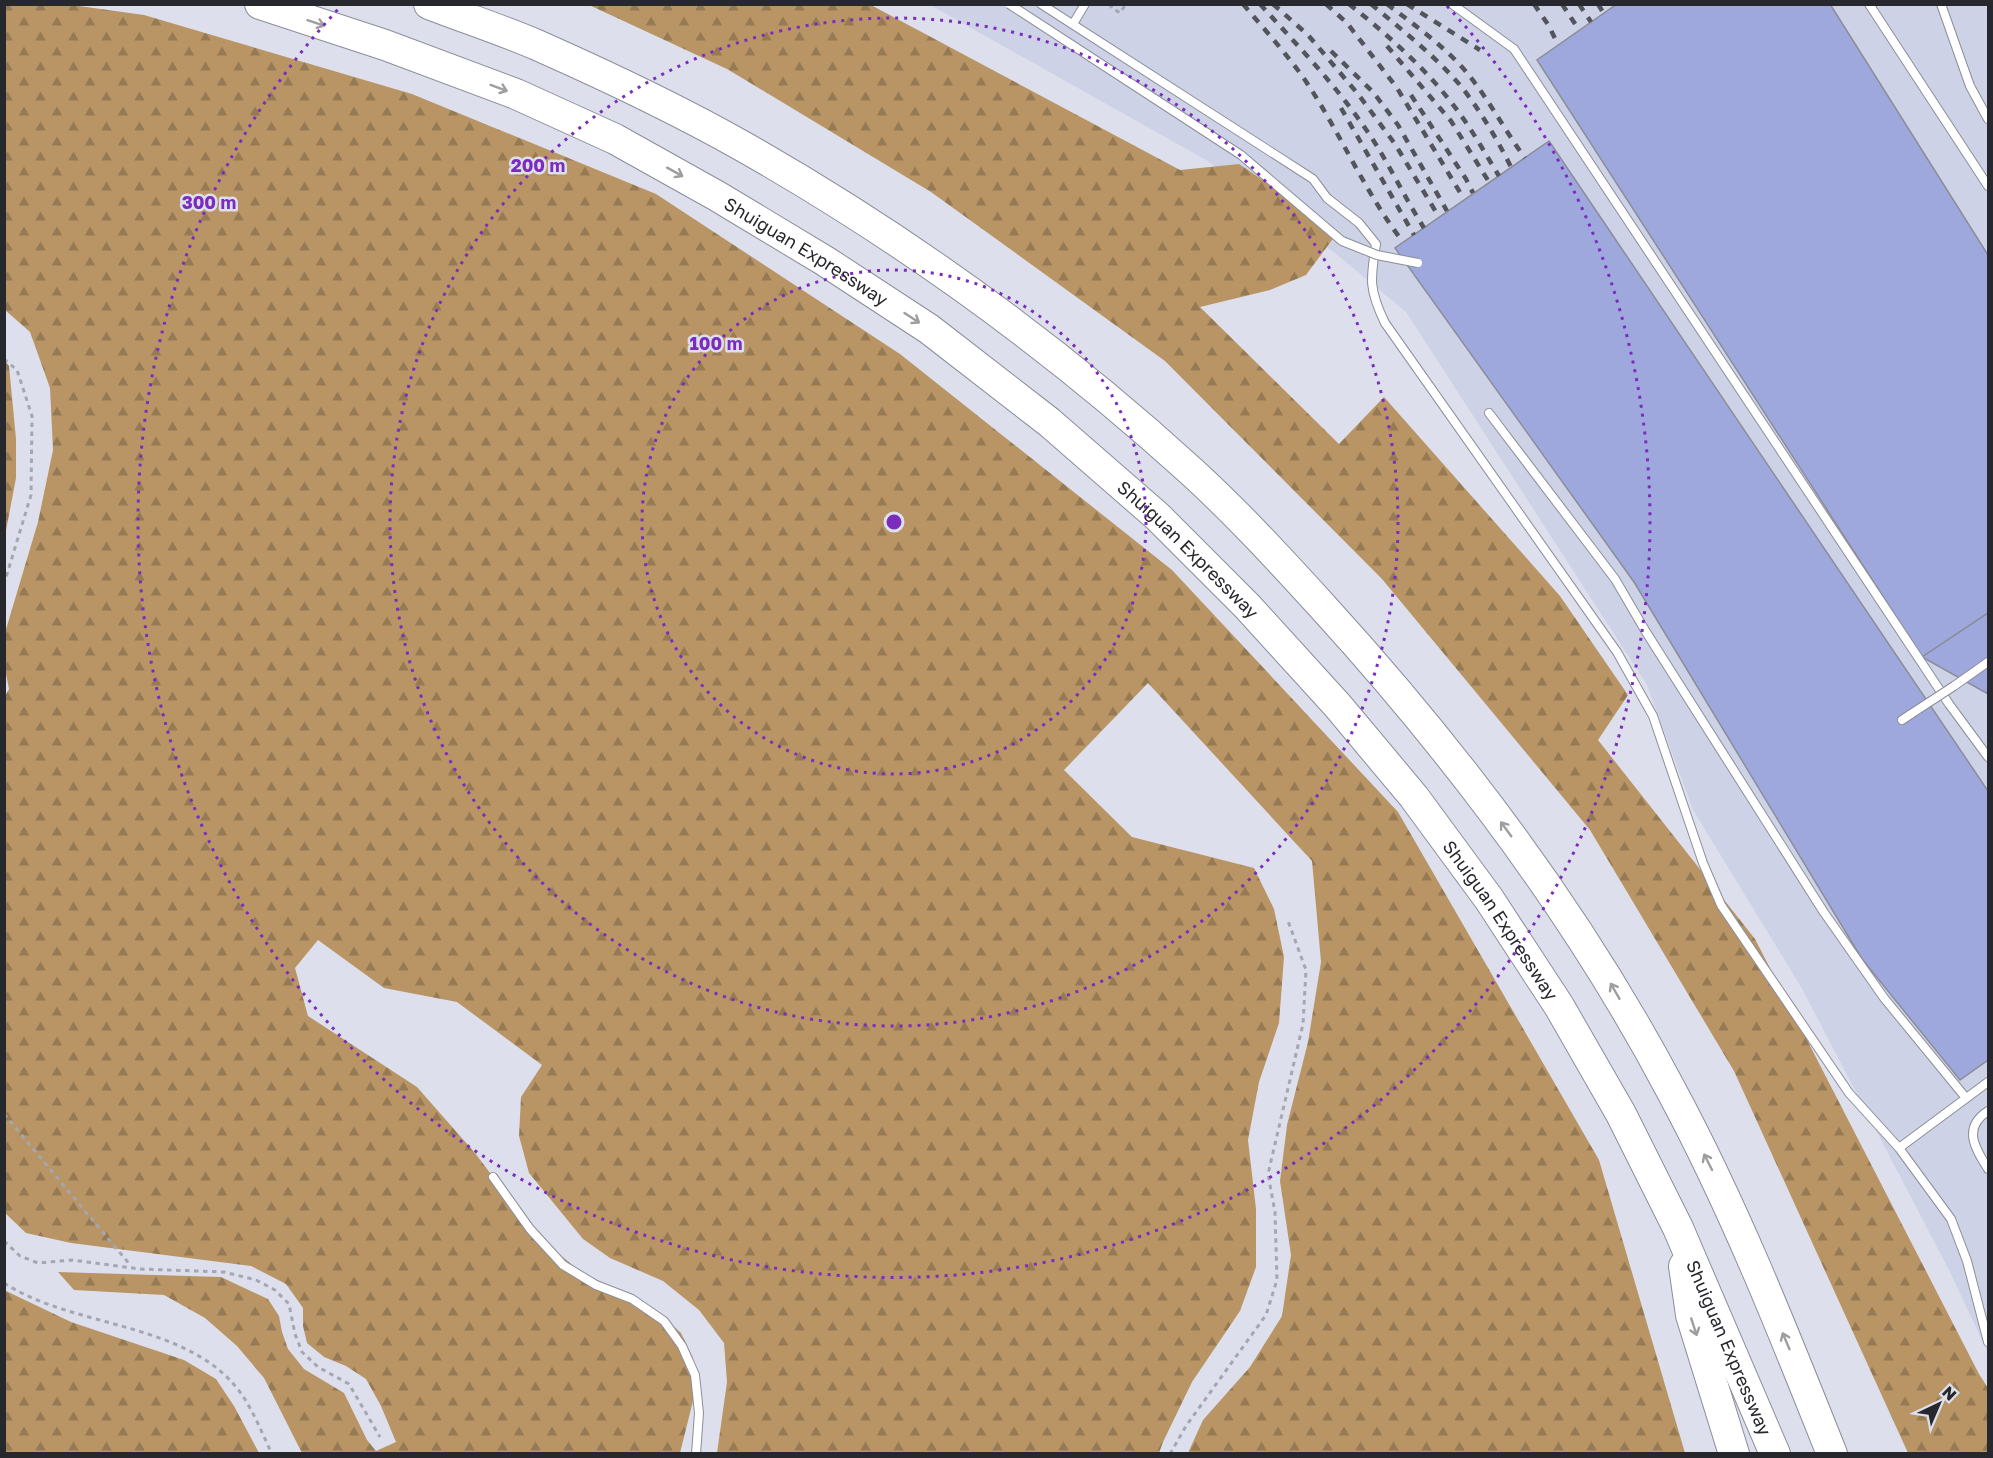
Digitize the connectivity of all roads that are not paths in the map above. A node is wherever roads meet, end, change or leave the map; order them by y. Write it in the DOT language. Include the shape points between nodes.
graph roads {
  1 [pos="260,4"];
  2 [pos="429,4"];
  3 [pos="1009,4"];
  4 [pos="1041,4"];
  5 [pos="1085,4"];
  6 [pos="1452,4"];
  7 [pos="1869,4"];
  8 [pos="1941,4"];
  9 [pos="1073,24"];
  10 [pos="1989,119"];
  11 [pos="1989,186"];
  12 [pos="1418,263"];
  13 [pos="1489,413"];
  14 [pos="1989,662"];
  15 [pos="1902,720"];
  16 [pos="1989,757"];
  17 [pos="1989,1082"];
  18 [pos="1966,1098"];
  19 [pos="1989,1111"];
  20 [pos="1899,1148"];
  21 [pos="1989,1169"];
  22 [pos="493,1177"];
  23 [pos="1678,1228"];
  24 [pos="1989,1342"];
  25 [pos="1799,1372"];
  26 [pos="696,1454"];
  27 [pos="1734,1454"];
  28 [pos="1775,1454"];
  29 [pos="1832,1454"];
  30 [pos="1848,1454"];
  1 -- 23 [label="highway, Shuiguan Expressway, one-way" via="516,94 615,139 825,261 929,329 1067,438 1157,516 1247,606 1414,797 1489,899 1559,1006"];
  25 -- 2 [label="highway, one-way" via="1728,1203 1671,1089 1606,975 1535,868 1459,765 1380,670 1194,474 1083,378 959,285 856,215 742,146 636,92 534,44"];
  3 -- 12 [label="lane, bridge" via="1241,155 1342,241 1377,255"];
  4 -- 9 [label="lane"];
  5 -- 9 [label="lane"];
  6 -- 16 [label="lane" via="1514,49 1949,704"];
  7 -- 11 [label="lane"];
  8 -- 10 [label="lane" via="1970,86"];
  9 -- 20 [label="lane" via="1313,179 1327,198 1359,223 1376,244 1371,273 1374,298 1385,323 1617,652 1653,716 1703,863 1722,905 1849,1093"];
  13 -- 18 [label="lane" via="1615,579 1823,911 1884,998"];
  14 -- 15 [label="lane, bridge"];
  17 -- 18 [label="lane"];
  18 -- 20 [label="lane"];
  19 -- 21 [label="lane" via="1973,1127 1974,1146"];
  20 -- 24 [label="lane" via="1952,1219"];
  22 -- 26 [label="lane" via="530,1229 563,1265 596,1285 632,1299 664,1321 682,1346 695,1375 699,1413"];
  23 -- 27 [label="highway, one-way" via="1691,1315"];
  23 -- 28 [label="highway, Shuiguan Expressway"];
  25 -- 29 [label="highway"];
  25 -- 30 [label="highway"];
}
